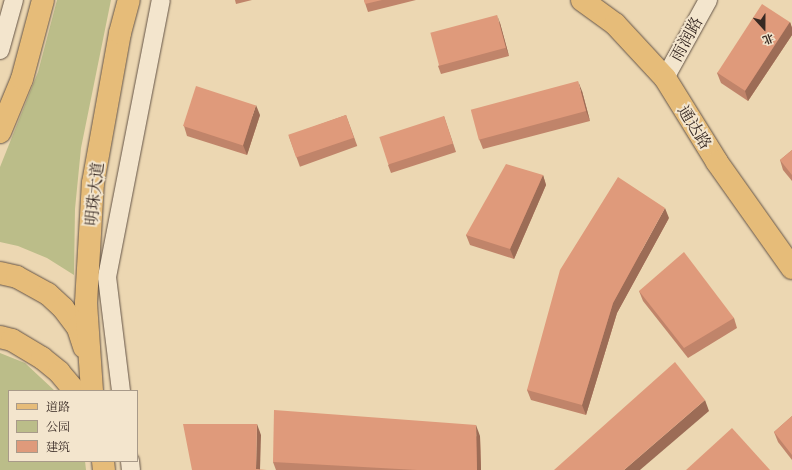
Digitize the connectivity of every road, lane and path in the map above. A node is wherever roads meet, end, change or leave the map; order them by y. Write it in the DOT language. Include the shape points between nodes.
graph roads {
  1 [pos="14,0"];
  2 [pos="43,0"];
  3 [pos="129,0"];
  4 [pos="161,0"];
  5 [pos="582,0"];
  6 [pos="708,0"];
  7 [pos="0,50"];
  8 [pos="665,78"];
  9 [pos="0,132"];
  10 [pos="792,268"];
  11 [pos="0,273"];
  12 [pos="0,337"];
  13 [pos="88,359"];
  14 [pos="74,390"];
  15 [pos="92,390"];
  16 [pos="121,390"];
  1 -- 7 [label="street"];
  2 -- 9 [label="main road" via="22,79"];
  3 -- 13 [label="main road, 明珠大道" via="120,33 93,183 86,304"];
  4 -- 16 [label="street" via="107,277"];
  5 -- 8 [label="main road, 通达路" via="615,24"];
  6 -- 8 [label="street, 雨润路"];
  8 -- 10 [label="main road, 通达路" via="717,162"];
  11 -- 13 [label="main road" via="31,283 63,308 78,328"];
  12 -- 14 [label="main road" via="12,340 42,358 59,372"];
  13 -- 15 [label="main road, 明珠大道"];
}
